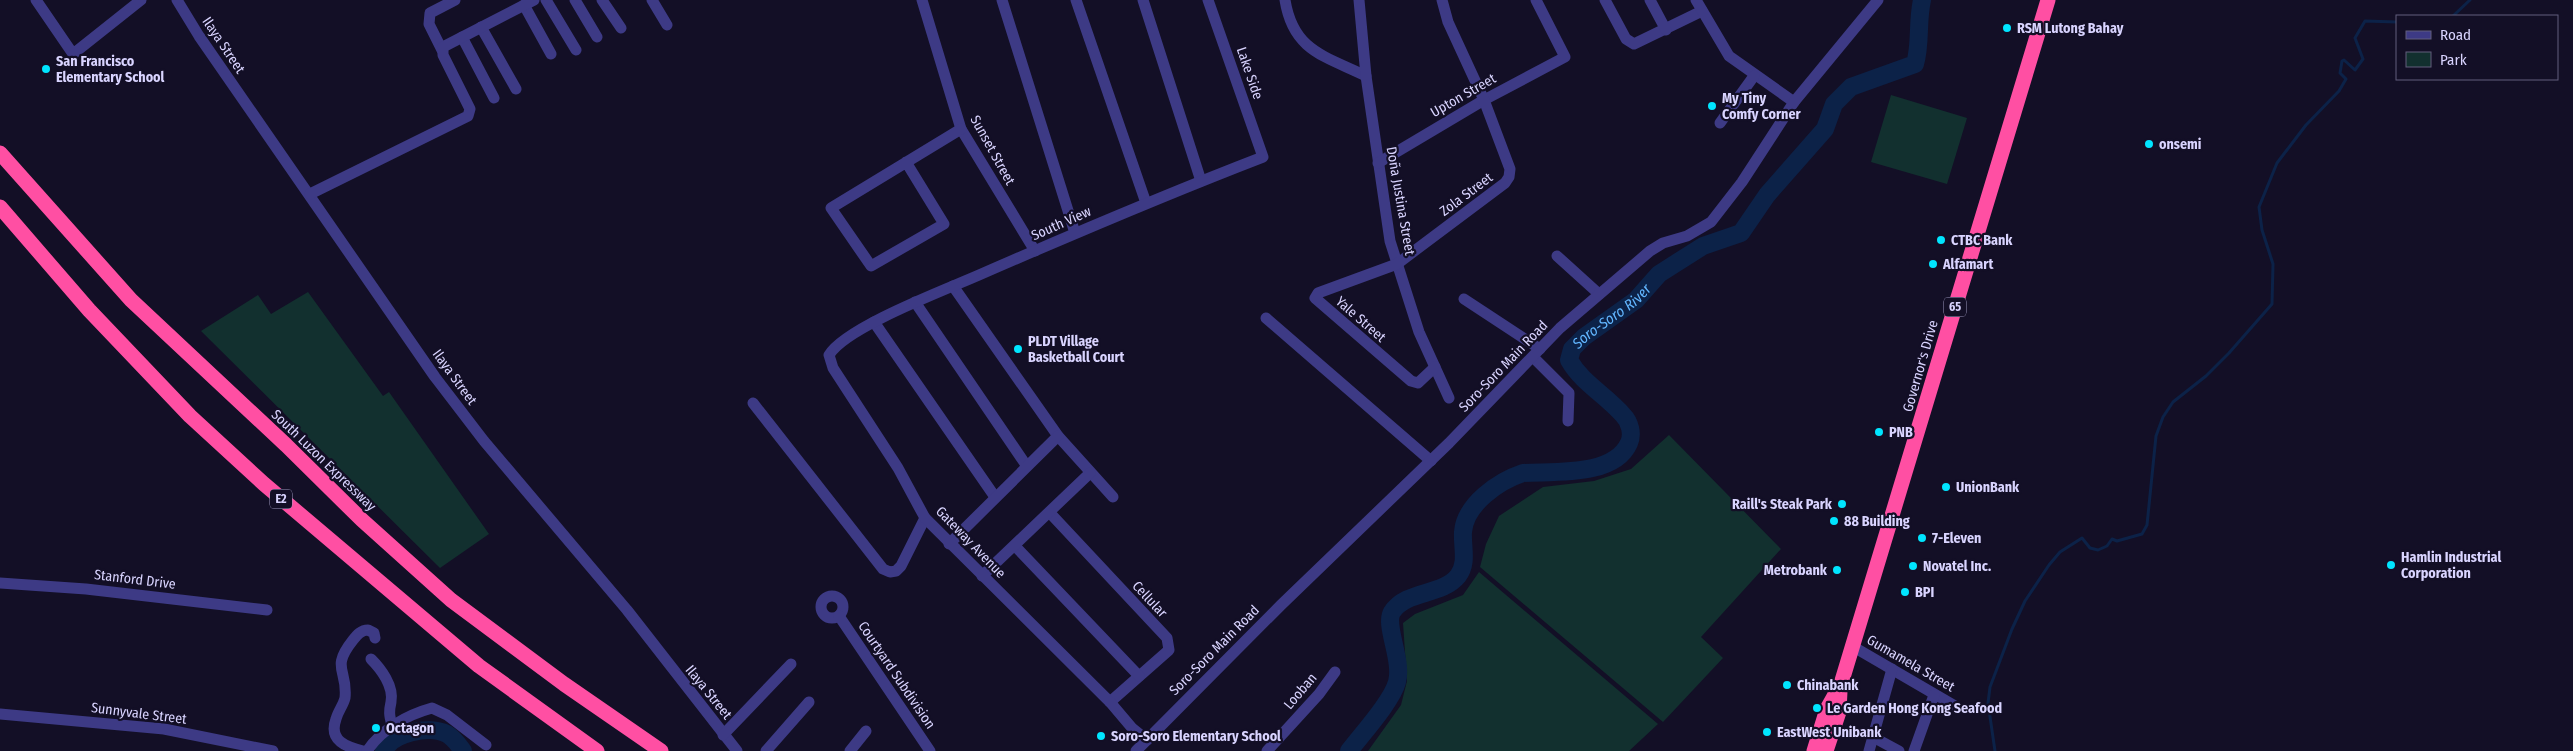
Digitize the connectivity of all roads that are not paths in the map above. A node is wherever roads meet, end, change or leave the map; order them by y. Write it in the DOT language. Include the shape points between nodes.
graph roads {
  1 [pos="36,0"];
  2 [pos="141,0"];
  3 [pos="177,0"];
  4 [pos="455,0"];
  5 [pos="546,0"];
  6 [pos="575,0"];
  7 [pos="602,0"];
  8 [pos="652,0"];
  9 [pos="922,0"];
  10 [pos="1002,0"];
  11 [pos="1076,0"];
  12 [pos="1143,0"];
  13 [pos="1208,0"];
  14 [pos="1285,0"];
  15 [pos="1359,0"];
  16 [pos="1442,0"];
  17 [pos="1536,0"];
  18 [pos="1605,0"];
  19 [pos="1650,0"];
  20 [pos="1878,0"];
  21 [pos="2048,0"];
  22 [pos="529,3"];
  23 [pos="1699,5"];
  24 [pos="667,25"];
  25 [pos="481,26"];
  26 [pos="620,28"];
  27 [pos="1666,30"];
  28 [pos="462,37"];
  29 [pos="597,38"];
  30 [pos="442,50"];
  31 [pos="576,50"];
  32 [pos="551,54"];
  33 [pos="1366,76"];
  34 [pos="1754,76"];
  35 [pos="516,89"];
  36 [pos="494,98"];
  37 [pos="1484,100"];
  38 [pos="1794,102"];
  39 [pos="1720,123"];
  40 [pos="961,129"];
  41 [pos="0,153"];
  42 [pos="1263,157"];
  43 [pos="906,162"];
  44 [pos="1378,163"];
  45 [pos="1201,181"];
  46 [pos="310,194"];
  47 [pos="1146,203"];
  48 [pos="0,207"];
  49 [pos="1075,233"];
  50 [pos="1035,251"];
  51 [pos="1558,256"];
  52 [pos="1397,264"];
  53 [pos="953,286"];
  54 [pos="1599,294"];
  55 [pos="1464,299"];
  56 [pos="915,302"];
  57 [pos="1266,318"];
  58 [pos="874,322"];
  59 [pos="1536,353"];
  60 [pos="1435,367"];
  61 [pos="1449,398"];
  62 [pos="753,403"];
  63 [pos="1568,421"];
  64 [pos="1058,436"];
  65 [pos="1430,461"];
  66 [pos="1026,465"];
  67 [pos="1090,473"];
  68 [pos="994,497"];
  69 [pos="1113,497"];
  70 [pos="1050,513"];
  71 [pos="925,518"];
  72 [pos="949,544"];
  73 [pos="1015,546"];
  74 [pos="982,576"];
  75 [pos="0,582"];
  76 [pos="267,610"];
  77 [pos="839,616"];
  78 [pos="375,638"];
  79 [pos="1852,646"];
  80 [pos="371,659"];
  81 [pos="791,664"];
  82 [pos="1892,670"];
  83 [pos="1335,672"];
  84 [pos="1139,676"];
  85 [pos="1841,684"];
  86 [pos="1934,695"];
  87 [pos="809,702"];
  88 [pos="1110,702"];
  89 [pos="1955,706"];
  90 [pos="0,714"];
  91 [pos="392,725"];
  92 [pos="866,730"];
  93 [pos="723,734"];
  94 [pos="1874,737"];
  95 [pos="1147,740"];
  96 [pos="486,746"];
  97 [pos="273,751"];
  98 [pos="363,751"];
  99 [pos="368,751"];
  100 [pos="597,751"];
  101 [pos="661,751"];
  102 [pos="737,751"];
  103 [pos="766,751"];
  104 [pos="850,751"];
  105 [pos="930,751"];
  106 [pos="1136,751"];
  107 [pos="1267,751"];
  108 [pos="1814,751"];
  109 [pos="1826,751"];
  110 [pos="1869,751"];
  111 [pos="1899,751"];
  112 [pos="1914,751"];
  1 -- 2 [label="street" via="73,54"];
  3 -- 46 [label="street, Ilaya Street"];
  4 -- 30 [label="street" via="430,13 429,24"];
  5 -- 31 [label="street"];
  6 -- 29 [label="street"];
  7 -- 26 [label="street"];
  8 -- 24 [label="street"];
  9 -- 40 [label="street, Sunset Street"];
  10 -- 49 [label="street"];
  11 -- 47 [label="street"];
  12 -- 45 [label="street"];
  13 -- 42 [label="street, Lake Side"];
  14 -- 33 [label="street" via="1291,21 1305,45"];
  15 -- 33 [label="street, Doña Justina Street"];
  16 -- 37 [label="street" via="1448,22"];
  17 -- 37 [label="street, Upton Street" via="1565,57"];
  18 -- 27 [label="street" via="1629,42 1639,42"];
  19 -- 27 [label="street"];
  20 -- 38 [label="street, Soro-Soro Main Road"];
  21 -- 79 [label="highway, Governor's Drive / 65"];
  22 -- 25 [label="street"];
  22 -- 32 [label="street"];
  23 -- 27 [label="street"];
  23 -- 34 [label="street" via="1728,56"];
  25 -- 28 [label="street"];
  25 -- 35 [label="street"];
  28 -- 30 [label="street"];
  28 -- 36 [label="street"];
  30 -- 46 [label="street" via="470,109 468,116"];
  33 -- 44 [label="street, Doña Justina Street"];
  34 -- 38 [label="street"];
  34 -- 39 [label="street"];
  37 -- 44 [label="street, Upton Street"];
  37 -- 52 [label="street, Zola Street" via="1510,169 1509,177"];
  38 -- 54 [label="street, Soro-Soro Main Road" via="1742,182 1711,222 1687,236 1663,242 1650,250"];
  40 -- 43 [label="street"];
  40 -- 50 [label="street, Sunset Street"];
  41 -- 101 [label="highway, South Luzon Expressway" via="131,300 362,520 451,600"];
  42 -- 45 [label="street, South View"];
  43 -- 43 [label="street" via="831,208 871,266 944,224"];
  44 -- 52 [label="street, Doña Justina Street"];
  45 -- 47 [label="street, South View"];
  46 -- 93 [label="street, Ilaya Street" via="435,377 627,610"];
  47 -- 49 [label="street, South View"];
  48 -- 100 [label="highway, E2" via="102,324 190,416 264,484 479,666"];
  49 -- 50 [label="street, South View"];
  50 -- 53 [label="street, South View"];
  51 -- 54 [label="street"];
  52 -- 60 [label="street, Doña Justina Street" via="1419,332"];
  52 -- 60 [label="street, Yale Street" via="1318,293 1315,298 1411,381 1418,383"];
  53 -- 56 [label="street, South View"];
  53 -- 64 [label="street"];
  54 -- 59 [label="street, Soro-Soro Main Road"];
  55 -- 59 [label="street"];
  56 -- 58 [label="street, South View"];
  56 -- 66 [label="street"];
  57 -- 65 [label="street"];
  58 -- 68 [label="street"];
  58 -- 71 [label="street, Gateway Avenue" via="834,348 829,355 830,360 898,468"];
  59 -- 63 [label="street" via="1570,393"];
  59 -- 65 [label="street, Soro-Soro Main Road"];
  60 -- 61 [label="street, Doña Justina Street"];
  62 -- 71 [label="street" via="884,569 896,571 901,566"];
  64 -- 66 [label="street"];
  64 -- 67 [label="street"];
  65 -- 95 [label="street, Soro-Soro Main Road"];
  66 -- 68 [label="street"];
  67 -- 69 [label="street"];
  67 -- 70 [label="street"];
  68 -- 72 [label="street"];
  70 -- 73 [label="street"];
  70 -- 84 [label="street, Cellular" via="1167,638 1169,650"];
  71 -- 72 [label="street, Gateway Avenue"];
  72 -- 74 [label="street, Gateway Avenue"];
  73 -- 74 [label="street"];
  73 -- 84 [label="street"];
  74 -- 88 [label="street, Gateway Avenue"];
  75 -- 76 [label="street, Stanford Drive" via="86,588"];
  77 -- 105 [label="street, Courtyard Subdivision"];
  78 -- 98 [label="street" via="374,633 368,630 358,634 341,657 340,665 345,697 336,719 336,734 339,743 345,747"];
  79 -- 82 [label="street, Gumamela Street"];
  79 -- 85 [label="highway, Governor's Drive / 65"];
  80 -- 91 [label="street" via="388,682"];
  81 -- 93 [label="street"];
  82 -- 86 [label="street, Gumamela Street"];
  82 -- 94 [label="street"];
  83 -- 107 [label="street, Looban"];
  84 -- 88 [label="street, Cellular"];
  85 -- 108 [label="highway, Governor's Drive / 65" via="1827,709"];
  85 -- 109 [label="highway, Governor's Drive / 65" via="1839,712"];
  86 -- 89 [label="street, Gumamela Street"];
  86 -- 112 [label="street"];
  87 -- 103 [label="street"];
  88 -- 95 [label="street, Gateway Avenue"];
  90 -- 97 [label="street, Sunnyvale Street" via="164,729"];
  91 -- 96 [label="street" via="435,708"];
  91 -- 99 [label="street"];
  92 -- 104 [label="street"];
  93 -- 102 [label="street, Ilaya Street"];
  94 -- 110 [label="street"];
  94 -- 111 [label="street"];
  95 -- 106 [label="street, Soro-Soro Main Road"];
}
